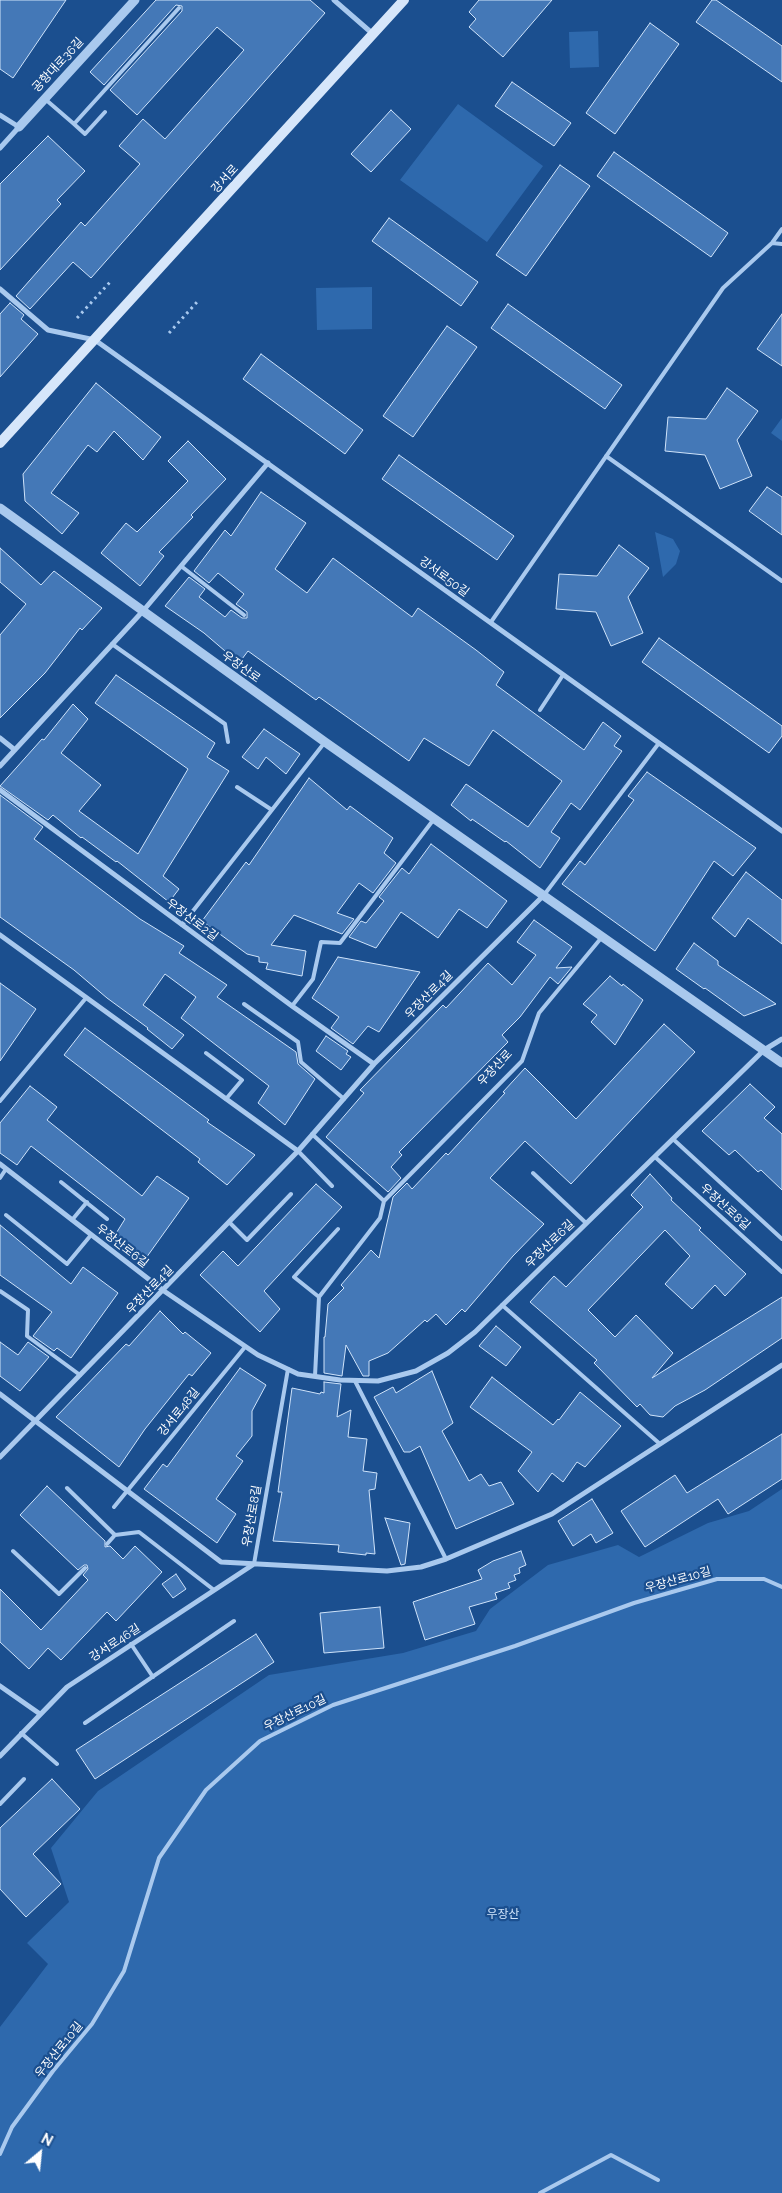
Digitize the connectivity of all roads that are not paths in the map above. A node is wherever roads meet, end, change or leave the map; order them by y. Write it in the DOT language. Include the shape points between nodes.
graph roads {
  1 [pos="135,0"];
  2 [pos="334,0"];
  3 [pos="404,0"];
  4 [pos="178,8"];
  5 [pos="373,34"];
  6 [pos="44,99"];
  7 [pos="105,112"];
  8 [pos="0,115"];
  9 [pos="74,124"];
  10 [pos="18,127"];
  11 [pos="0,148"];
  12 [pos="782,229"];
  13 [pos="772,243"];
  14 [pos="782,244"];
  15 [pos="0,289"];
  16 [pos="95,340"];
  17 [pos="0,443"];
  18 [pos="606,456"];
  19 [pos="268,463"];
  20 [pos="0,508"];
  21 [pos="181,566"];
  22 [pos="782,580"];
  23 [pos="143,612"];
  24 [pos="244,615"];
  25 [pos="490,622"];
  26 [pos="112,644"];
  27 [pos="563,675"];
  28 [pos="540,710"];
  29 [pos="0,738"];
  30 [pos="228,742"];
  31 [pos="325,742"];
  32 [pos="658,743"];
  33 [pos="15,750"];
  34 [pos="0,766"];
  35 [pos="237,787"];
  36 [pos="0,790"];
  37 [pos="272,810"];
  38 [pos="434,819"];
  39 [pos="782,831"];
  40 [pos="543,896"];
  41 [pos="182,925"];
  42 [pos="0,935"];
  43 [pos="602,937"];
  44 [pos="86,998"];
  45 [pos="244,1004"];
  46 [pos="292,1006"];
  47 [pos="782,1039"];
  48 [pos="764,1050"];
  49 [pos="206,1053"];
  50 [pos="782,1063"];
  51 [pos="374,1064"];
  52 [pos="226,1099"];
  53 [pos="344,1099"];
  54 [pos="0,1101"];
  55 [pos="312,1134"];
  56 [pos="673,1139"];
  57 [pos="298,1151"];
  58 [pos="655,1156"];
  59 [pos="0,1164"];
  60 [pos="6,1169"];
  61 [pos="533,1173"];
  62 [pos="0,1178"];
  63 [pos="61,1182"];
  64 [pos="332,1186"];
  65 [pos="291,1194"];
  66 [pos="384,1201"];
  67 [pos="87,1202"];
  68 [pos="6,1215"];
  69 [pos="107,1219"];
  70 [pos="72,1220"];
  71 [pos="229,1222"];
  72 [pos="586,1223"];
  73 [pos="338,1229"];
  74 [pos="91,1234"];
  75 [pos="782,1239"];
  76 [pos="782,1272"];
  77 [pos="164,1291"];
  78 [pos="0,1292"];
  79 [pos="319,1297"];
  80 [pos="502,1305"];
  81 [pos="245,1347"];
  82 [pos="782,1365"];
  83 [pos="288,1369"];
  84 [pos="80,1375"];
  85 [pos="315,1376"];
  86 [pos="356,1380"];
  87 [pos="0,1394"];
  88 [pos="35,1420"];
  89 [pos="660,1444"];
  90 [pos="0,1457"];
  91 [pos="67,1488"];
  92 [pos="128,1490"];
  93 [pos="114,1507"];
  94 [pos="115,1535"];
  95 [pos="107,1544"];
  96 [pos="13,1551"];
  97 [pos="446,1559"];
  98 [pos="254,1564"];
  99 [pos="85,1568"];
  100 [pos="782,1587"];
  101 [pos="214,1590"];
  102 [pos="234,1621"];
  103 [pos="131,1644"];
  104 [pos="153,1677"];
  105 [pos="0,1686"];
  106 [pos="40,1714"];
  107 [pos="85,1723"];
  108 [pos="22,1733"];
  109 [pos="0,1756"];
  110 [pos="57,1764"];
  111 [pos="24,1779"];
  112 [pos="0,1804"];
  113 [pos="0,2154"];
  114 [pos="658,2180"];
  115 [pos="540,2193"];
  1 -- 6 [label="street, 공항대로36길"];
  2 -- 5 [label="street"];
  3 -- 5 [label="main road, 강서로"];
  4 -- 9 [label="lane"];
  5 -- 16 [label="main road, 강서로"];
  6 -- 9 [label="lane"];
  6 -- 10 [label="street, 공항대로36길"];
  7 -- 9 [label="lane" via="85,134"];
  8 -- 10 [label="street"];
  10 -- 11 [label="street, 공항대로36길"];
  12 -- 13 [label="lane"];
  13 -- 14 [label="lane"];
  13 -- 18 [label="lane" via="722,288"];
  15 -- 16 [label="street" via="48,330"];
  16 -- 17 [label="main road, 강서로"];
  16 -- 19 [label="street, 강서로50길"];
  18 -- 22 [label="lane"];
  18 -- 25 [label="lane"];
  19 -- 21 [label="street"];
  19 -- 25 [label="street, 강서로50길"];
  20 -- 23 [label="street, 우장산로"];
  21 -- 23 [label="street"];
  21 -- 24 [label="lane"];
  23 -- 26 [label="street"];
  23 -- 31 [label="street, 우장산로"];
  25 -- 27 [label="street, 강서로50길"];
  26 -- 30 [label="lane" via="225,724"];
  26 -- 33 [label="street"];
  27 -- 28 [label="lane"];
  27 -- 32 [label="street, 강서로50길"];
  29 -- 33 [label="street"];
  31 -- 37 [label="lane"];
  31 -- 38 [label="street, 우장산로"];
  32 -- 39 [label="street, 강서로50길"];
  32 -- 40 [label="lane"];
  33 -- 34 [label="street"];
  35 -- 37 [label="lane"];
  36 -- 41 [label="street, 우장산로2길"];
  37 -- 41 [label="lane"];
  38 -- 40 [label="street, 우장산로"];
  38 -- 46 [label="lane" via="340,943 321,942 313,979"];
  40 -- 43 [label="street, 우장산로"];
  40 -- 51 [label="street, 우장산로4길"];
  41 -- 46 [label="street, 우장산로2길"];
  42 -- 44 [label="street"];
  43 -- 48 [label="street, 우장산로"];
  43 -- 66 [label="lane, 우장산로" via="539,1013 522,1060"];
  44 -- 52 [label="street"];
  44 -- 54 [label="lane"];
  45 -- 53 [label="lane" via="298,1042 301,1062"];
  46 -- 51 [label="street, 우장산로2길"];
  47 -- 48 [label="street"];
  48 -- 50 [label="street, 우장산로"];
  48 -- 56 [label="street, 우장산로6길"];
  49 -- 52 [label="lane" via="242,1080"];
  51 -- 53 [label="street, 우장산로4길"];
  52 -- 57 [label="street"];
  53 -- 55 [label="street, 우장산로4길"];
  55 -- 57 [label="street, 우장산로4길"];
  55 -- 66 [label="lane"];
  56 -- 58 [label="street, 우장산로6길"];
  56 -- 75 [label="lane"];
  57 -- 64 [label="lane"];
  57 -- 71 [label="street, 우장산로4길"];
  58 -- 72 [label="street, 우장산로6길"];
  58 -- 76 [label="lane, 우장산로8길"];
  59 -- 60 [label="street, 우장산로6길"];
  60 -- 62 [label="lane"];
  60 -- 70 [label="street, 우장산로6길"];
  61 -- 72 [label="lane"];
  63 -- 67 [label="lane"];
  65 -- 71 [label="lane" via="247,1240"];
  66 -- 79 [label="lane" via="380,1218"];
  67 -- 69 [label="lane"];
  67 -- 70 [label="lane"];
  68 -- 74 [label="lane" via="67,1264"];
  70 -- 74 [label="street, 우장산로6길"];
  71 -- 77 [label="street, 우장산로4길"];
  72 -- 80 [label="street, 우장산로6길"];
  73 -- 79 [label="lane" via="294,1277"];
  74 -- 77 [label="street, 우장산로6길"];
  77 -- 81 [label="street, 우장산로6길"];
  77 -- 84 [label="street, 우장산로4길"];
  78 -- 84 [label="lane" via="28,1310 27,1336"];
  79 -- 85 [label="lane"];
  80 -- 86 [label="street, 우장산로6길" via="455,1348 416,1371 378,1381"];
  80 -- 89 [label="lane"];
  81 -- 83 [label="street, 우장산로6길"];
  81 -- 92 [label="lane, 강서로48길"];
  82 -- 89 [label="street, 우장산로8길"];
  83 -- 85 [label="street, 우장산로6길"];
  83 -- 98 [label="lane, 우장산로8길"];
  84 -- 88 [label="street, 우장산로4길"];
  85 -- 86 [label="street, 우장산로6길"];
  86 -- 97 [label="lane"];
  87 -- 88 [label="street"];
  88 -- 90 [label="street, 우장산로4길"];
  88 -- 92 [label="street"];
  89 -- 97 [label="street, 우장산로8길" via="552,1514"];
  91 -- 94 [label="lane"];
  92 -- 93 [label="lane, 강서로48길"];
  92 -- 98 [label="street" via="221,1562"];
  94 -- 95 [label="lane"];
  94 -- 101 [label="lane" via="139,1532"];
  96 -- 99 [label="lane" via="59,1594"];
  97 -- 98 [label="street, 우장산로8길" via="387,1571"];
  98 -- 101 [label="street, 강서로46길"];
  100 -- 113 [label="lane, 우장산로10길" via="764,1579 717,1579 634,1602 515,1646 333,1705 260,1741 206,1790 159,1858 124,1971 92,2024 12,2128"];
  101 -- 103 [label="street, 강서로46길"];
  102 -- 104 [label="lane"];
  103 -- 104 [label="lane"];
  103 -- 106 [label="street, 강서로46길" via="67,1686"];
  104 -- 107 [label="lane"];
  105 -- 106 [label="street"];
  106 -- 108 [label="street, 강서로46길"];
  108 -- 109 [label="street, 강서로46길"];
  108 -- 110 [label="lane"];
  111 -- 112 [label="lane"];
  114 -- 115 [label="lane" via="611,2155"];
}
